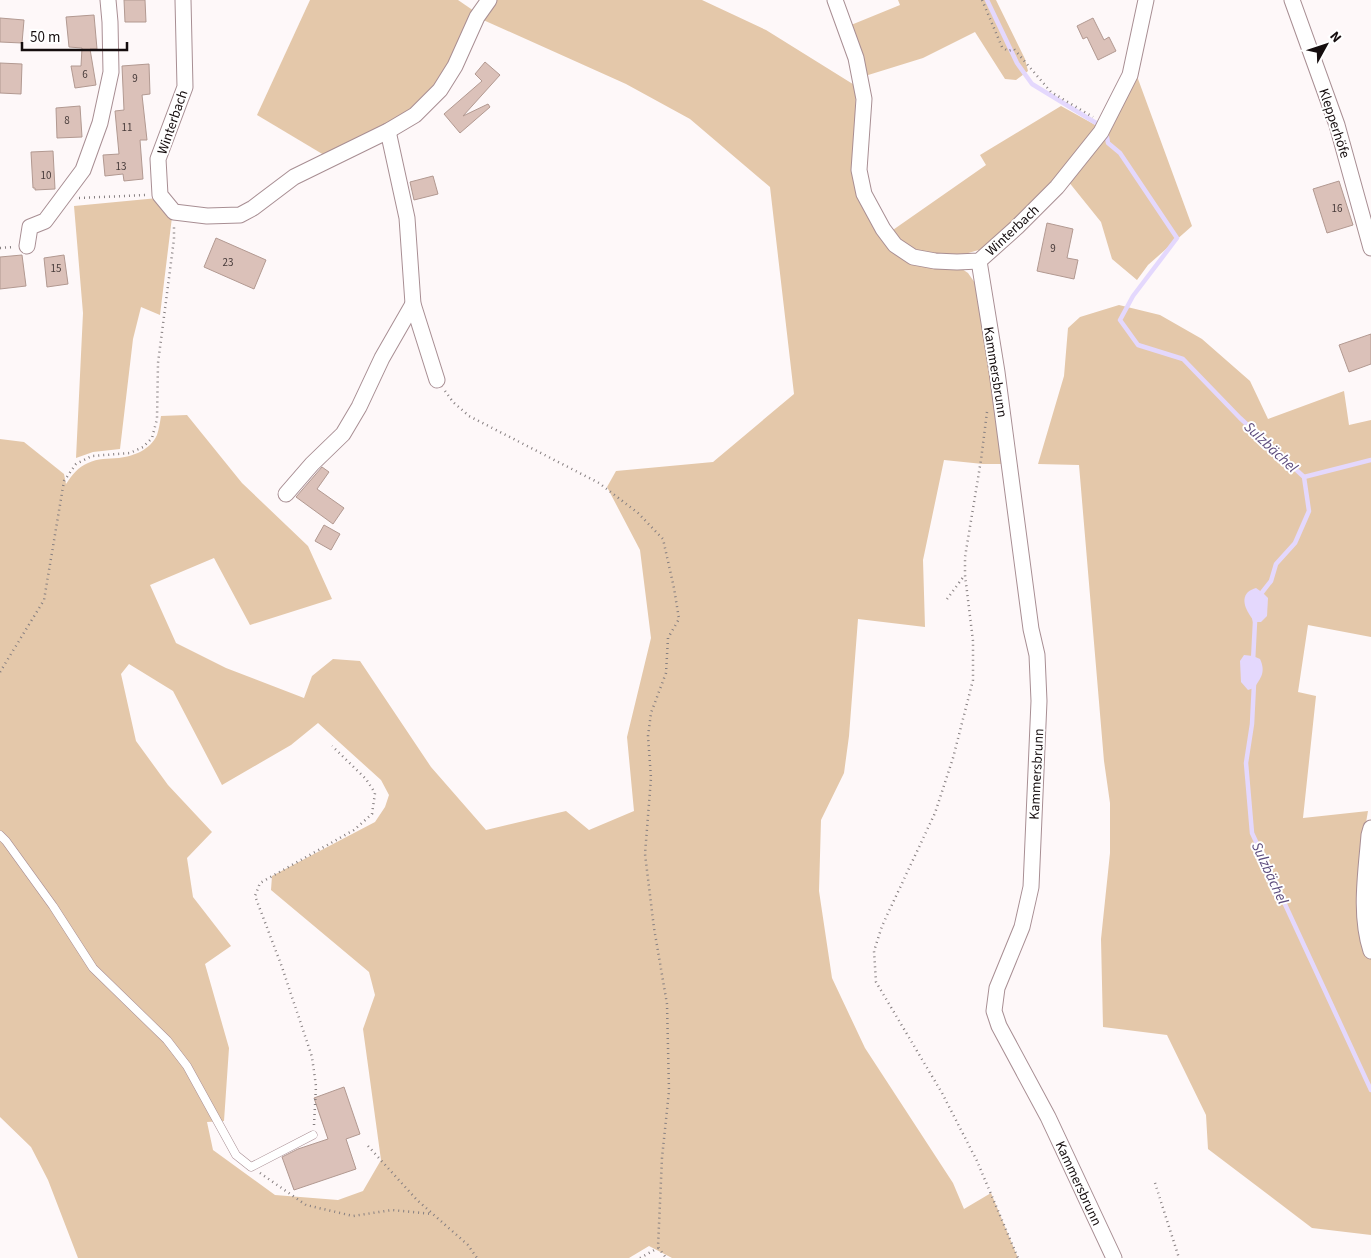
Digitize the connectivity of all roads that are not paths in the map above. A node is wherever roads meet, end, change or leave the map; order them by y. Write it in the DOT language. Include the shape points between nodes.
graph roads {
  1 [pos="108,0"];
  2 [pos="183,0"];
  3 [pos="489,0"];
  4 [pos="835,0"];
  5 [pos="1146,0"];
  6 [pos="1292,0"];
  7 [pos="388,131"];
  8 [pos="27,246"];
  9 [pos="1371,248"];
  10 [pos="979,261"];
  11 [pos="413,304"];
  12 [pos="437,380"];
  13 [pos="286,494"];
  14 [pos="1371,828"];
  15 [pos="0,835"];
  16 [pos="1371,951"];
  17 [pos="314,1135"];
  18 [pos="1114,1258"];
  1 -- 8 [label="street" via="111,72 100,123 82,170 45,221 30,227"];
  2 -- 7 [label="street, Winterbach" via="185,87 158,159 160,195 174,212 240,215 294,176"];
  3 -- 7 [label="street" via="440,90 415,115"];
  4 -- 10 [label="street, Winterbach" via="856,58 864,99 859,170 864,194 895,245 913,256 935,261"];
  5 -- 10 [label="street, Winterbach" via="1130,75 1104,127 1057,187"];
  6 -- 9 [label="street, Klepperhöfe" via="1337,125"];
  7 -- 11 [label="street" via="407,218"];
  10 -- 18 [label="street, Kammersbrunn" via="997,372 1030,629 1037,655 1039,701 1031,887 1022,928 998,988 994,1011"];
  11 -- 12 [label="street"];
  11 -- 13 [label="street" via="343,434"];
  14 -- 16 [label="street" via="1365,889 1365,922"];
  15 -- 17 [label="lane" via="53,906 93,968 167,1040 187,1066 236,1155 251,1167"];
}
